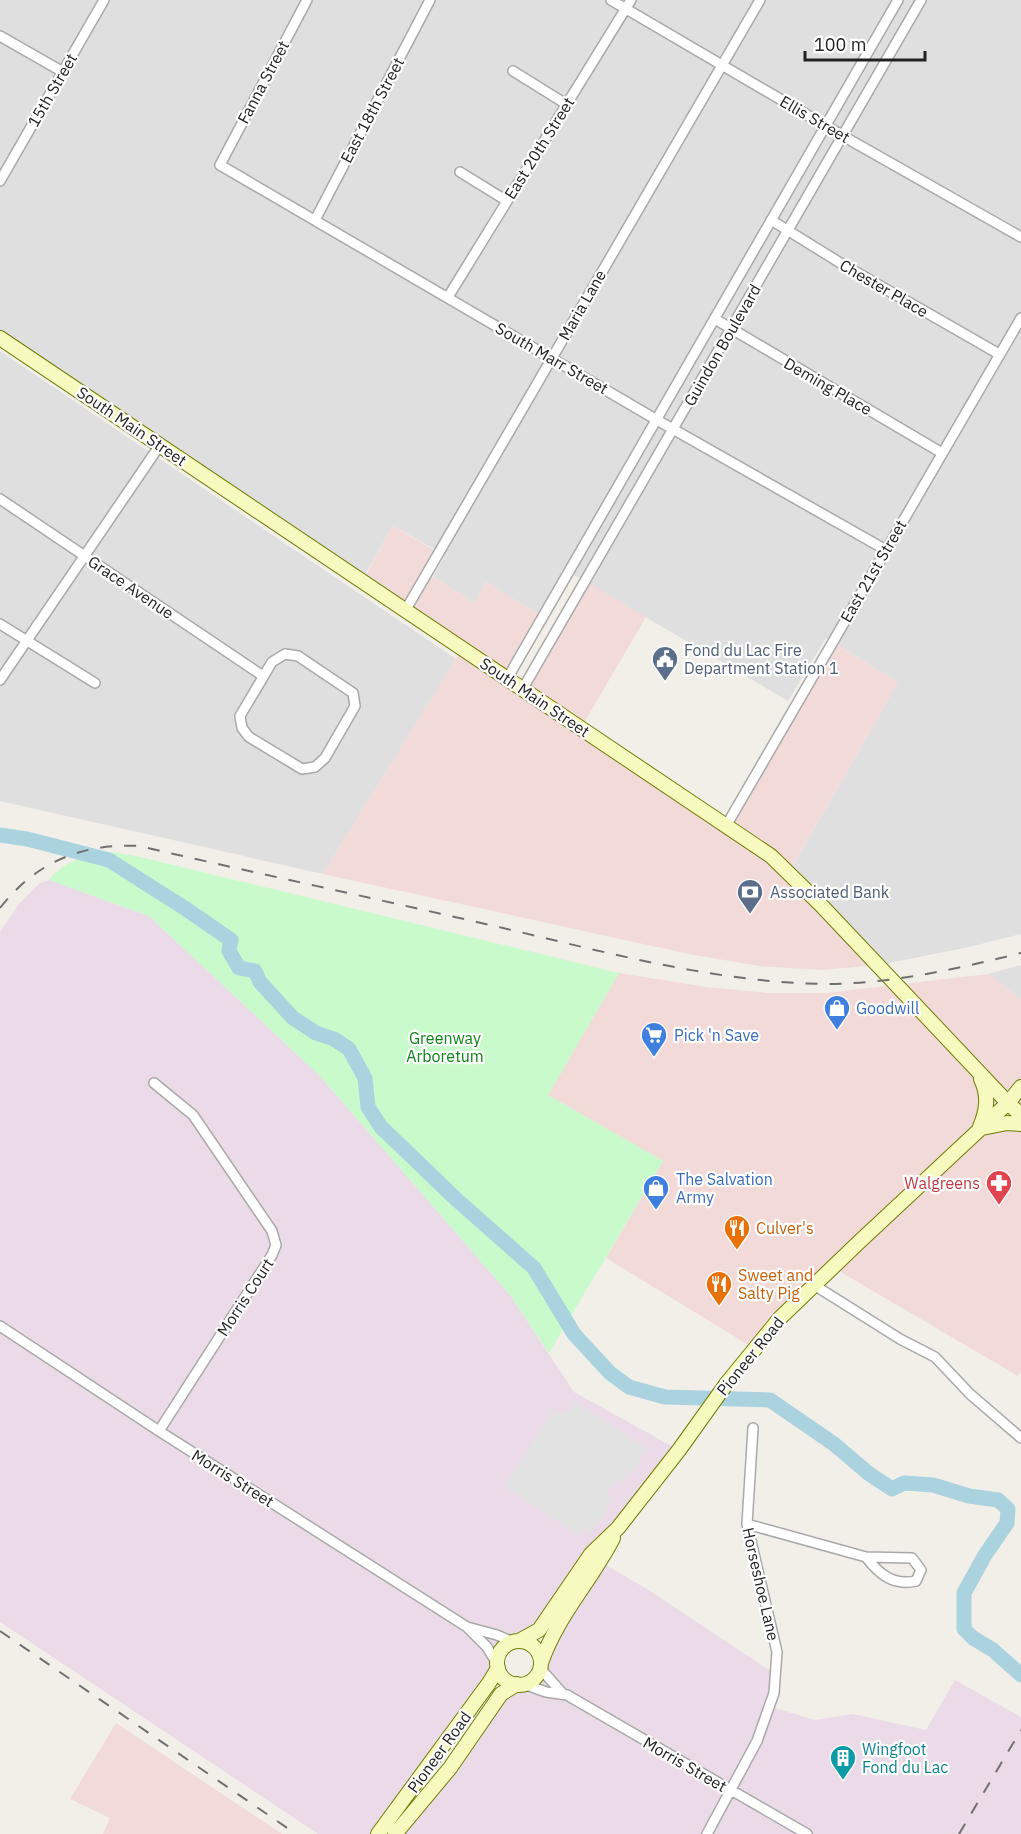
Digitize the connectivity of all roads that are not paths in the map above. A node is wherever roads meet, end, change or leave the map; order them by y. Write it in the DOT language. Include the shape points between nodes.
graph roads {
  1 [pos="104,0"];
  2 [pos="307,0"];
  3 [pos="430,0"];
  4 [pos="611,0"];
  5 [pos="760,0"];
  6 [pos="898,0"];
  7 [pos="921,0"];
  8 [pos="628,4"];
  9 [pos="0,36"];
  10 [pos="722,65"];
  11 [pos="513,71"];
  12 [pos="63,72"];
  13 [pos="566,104"];
  14 [pos="826,126"];
  15 [pos="843,136"];
  16 [pos="220,165"];
  17 [pos="460,172"];
  18 [pos="0,181"];
  19 [pos="507,201"];
  20 [pos="315,220"];
  21 [pos="771,220"];
  22 [pos="788,232"];
  23 [pos="1021,237"];
  24 [pos="447,297"];
  25 [pos="1021,318"];
  26 [pos="715,319"];
  27 [pos="731,329"];
  28 [pos="0,338"];
  29 [pos="999,354"];
  30 [pos="552,357"];
  31 [pos="657,420"];
  32 [pos="673,429"];
  33 [pos="160,445"];
  34 [pos="942,453"];
  35 [pos="0,499"];
  36 [pos="886,550"];
  37 [pos="85,556"];
  38 [pos="405,611"];
  39 [pos="0,624"];
  40 [pos="27,642"];
  41 [pos="263,676"];
  42 [pos="507,679"];
  43 [pos="0,680"];
  44 [pos="95,683"];
  45 [pos="522,690"];
  46 [pos="726,826"];
  47 [pos="978,1072"];
  48 [pos="154,1083"];
  49 [pos="1021,1087"];
  50 [pos="1008,1103"];
  51 [pos="1021,1115"];
  52 [pos="1021,1124"];
  53 [pos="980,1129"];
  54 [pos="814,1285"];
  55 [pos="0,1326"];
  56 [pos="753,1428"];
  57 [pos="159,1431"];
  58 [pos="1021,1438"];
  59 [pos="747,1524"];
  60 [pos="618,1528"];
  61 [pos="866,1557"];
  62 [pos="467,1627"];
  63 [pos="516,1641"];
  64 [pos="540,1665"];
  65 [pos="497,1666"];
  66 [pos="521,1684"];
  67 [pos="563,1694"];
  68 [pos="731,1790"];
  69 [pos="378,1834"];
  70 [pos="395,1834"];
  71 [pos="708,1834"];
  72 [pos="807,1834"];
  1 -- 12 [label="street, 15th Street"];
  2 -- 16 [label="street, Fanna Street"];
  3 -- 20 [label="street, East 18th Street"];
  4 -- 8 [label="street, Ellis Street"];
  5 -- 10 [label="street, Maria Lane"];
  6 -- 14 [label="street, Guindon Boulevard"];
  7 -- 15 [label="street, Guindon Boulevard"];
  8 -- 10 [label="street, Ellis Street"];
  8 -- 13 [label="street, East 20th Street"];
  9 -- 12 [label="street"];
  10 -- 14 [label="street, Ellis Street"];
  10 -- 30 [label="street, Maria Lane"];
  11 -- 13 [label="street"];
  12 -- 18 [label="street, 15th Street"];
  13 -- 19 [label="street, East 20th Street"];
  14 -- 15 [label="street, Ellis Street"];
  14 -- 21 [label="street, Guindon Boulevard"];
  15 -- 22 [label="street, Guindon Boulevard"];
  15 -- 23 [label="street, Ellis Street"];
  16 -- 20 [label="street, South Marr Street"];
  17 -- 19 [label="street"];
  19 -- 24 [label="street, East 20th Street"];
  20 -- 24 [label="street, South Marr Street"];
  21 -- 22 [label="street, Chester Place"];
  21 -- 26 [label="street, Guindon Boulevard"];
  22 -- 27 [label="street, Guindon Boulevard"];
  22 -- 29 [label="street, Chester Place"];
  24 -- 30 [label="street, South Marr Street"];
  25 -- 29 [label="street, East 21st Street"];
  26 -- 27 [label="street, Deming Place"];
  26 -- 31 [label="street, Guindon Boulevard"];
  27 -- 32 [label="street, Guindon Boulevard"];
  27 -- 34 [label="street, Deming Place"];
  28 -- 33 [label="main road, South Main Street"];
  29 -- 34 [label="street, East 21st Street"];
  30 -- 31 [label="street, South Marr Street"];
  30 -- 38 [label="street, Maria Lane"];
  31 -- 32 [label="street, South Marr Street"];
  31 -- 42 [label="street, Guindon Boulevard"];
  32 -- 36 [label="street, South Marr Street"];
  32 -- 45 [label="street, Guindon Boulevard"];
  33 -- 37 [label="street"];
  33 -- 38 [label="main road, South Main Street"];
  34 -- 36 [label="street, East 21st Street"];
  35 -- 37 [label="street, Grace Avenue"];
  36 -- 46 [label="street, East 21st Street"];
  37 -- 40 [label="street"];
  37 -- 41 [label="street, Grace Avenue"];
  38 -- 42 [label="main road, South Main Street"];
  39 -- 40 [label="street"];
  40 -- 43 [label="street"];
  40 -- 44 [label="street"];
  41 -- 41 [label="street" via="240,716 243,728 249,737 302,769 315,767 325,758 356,706 353,693 298,656 285,654 272,662"];
  42 -- 45 [label="main road, South Main Street"];
  45 -- 46 [label="main road, South Main Street"];
  46 -- 47 [label="main road, South Main Street" via="771,856 796,879"];
  47 -- 50 [label="main road, South Main Street"];
  47 -- 53 [label="main road" via="987,1095"];
  48 -- 57 [label="street, Morris Court" via="193,1115 272,1231 276,1245"];
  49 -- 50 [label="main road, Pioneer Road"];
  50 -- 51 [label="main road, South Main Street"];
  50 -- 53 [label="main road, Pioneer Road"];
  52 -- 53 [label="main road" via="1004,1123"];
  53 -- 54 [label="main road, Pioneer Road"];
  54 -- 58 [label="street" via="935,1357"];
  54 -- 60 [label="main road, Pioneer Road" via="772,1327"];
  55 -- 57 [label="street, Morris Street"];
  56 -- 59 [label="street, Horseshoe Lane"];
  57 -- 62 [label="street, Morris Street"];
  59 -- 61 [label="street"];
  59 -- 68 [label="street, Horseshoe Lane" via="777,1652 774,1693 757,1741"];
  60 -- 63 [label="main road, Pioneer Road" via="591,1554 540,1630"];
  60 -- 64 [label="main road, Pioneer Road" via="601,1562 556,1627"];
  61 -- 61 [label="street" via="890,1580 916,1581 921,1570 912,1558"];
  62 -- 63 [label="street, Morris Street"];
  62 -- 65 [label="street, Morris Street" via="487,1647"];
  63 -- 64 [label="main road" via="537,1650"];
  63 -- 65 [label="main road" via="500,1652"];
  64 -- 66 [label="main road" via="535,1677"];
  64 -- 67 [label="street, Morris Street"];
  65 -- 66 [label="main road" via="505,1679"];
  65 -- 69 [label="main road, Pioneer Road" via="489,1683"];
  66 -- 67 [label="street, Morris Street"];
  66 -- 70 [label="main road, Pioneer Road" via="501,1694 450,1768"];
  67 -- 68 [label="street, Morris Street"];
  68 -- 71 [label="street, Horseshoe Lane"];
  68 -- 72 [label="street, Morris Street"];
}
